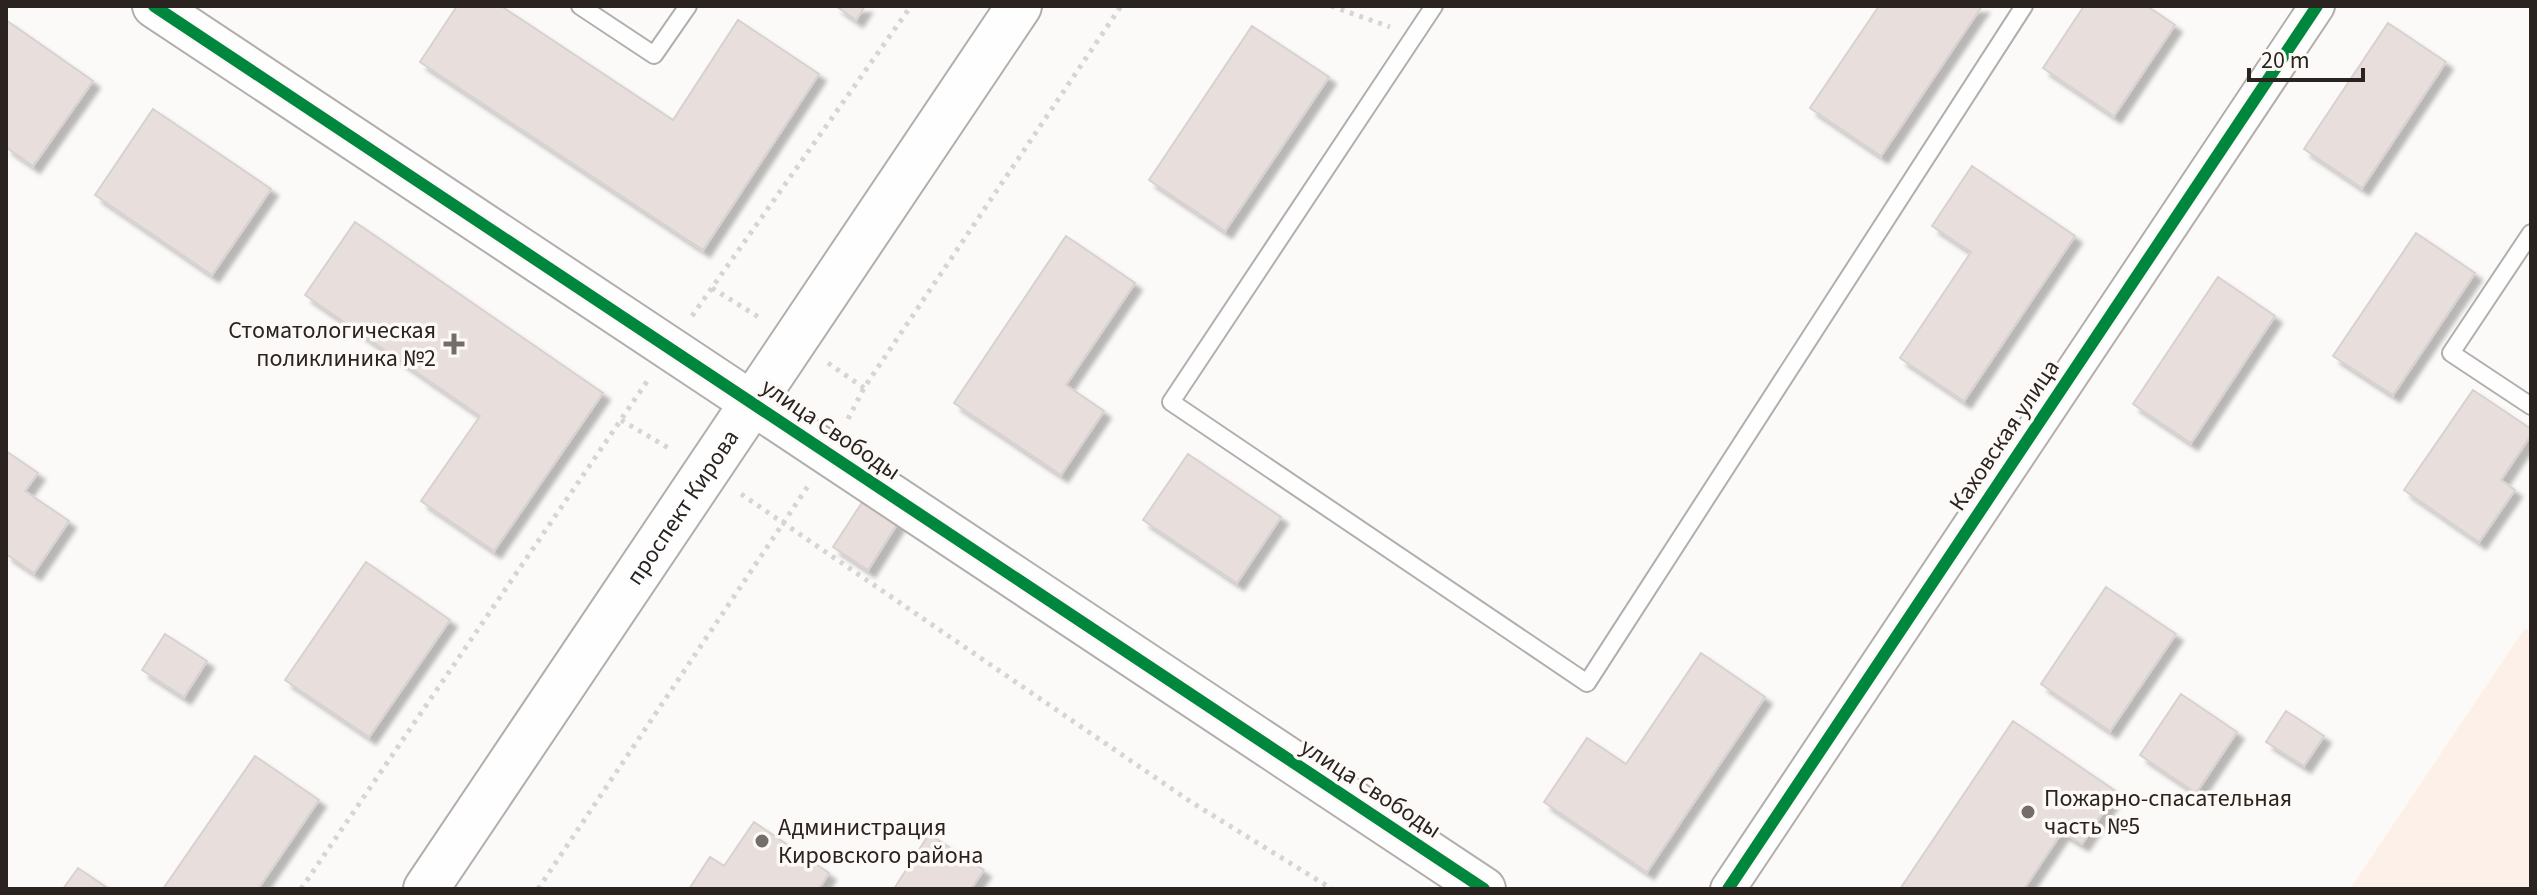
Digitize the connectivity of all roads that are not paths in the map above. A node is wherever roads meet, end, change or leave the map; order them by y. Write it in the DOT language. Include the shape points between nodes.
graph roads {
  1 [pos="154,6"];
  2 [pos="580,6"];
  3 [pos="688,6"];
  4 [pos="1019,6"];
  5 [pos="1434,6"];
  6 [pos="2024,6"];
  7 [pos="2317,6"];
  8 [pos="2531,233"];
  9 [pos="754,404"];
  10 [pos="2531,406"];
  11 [pos="426,889"];
  12 [pos="1484,889"];
  13 [pos="1728,889"];
  1 -- 9 [label="street, улица Свободы"];
  2 -- 3 [label="lane" via="654,55"];
  4 -- 9 [label="main road, проспект Кирова"];
  5 -- 6 [label="lane" via="1171,402 1587,683"];
  7 -- 13 [label="street, Каховская улица"];
  8 -- 10 [label="lane" via="2451,353"];
  9 -- 11 [label="main road, проспект Кирова"];
  9 -- 12 [label="street, улица Свободы"];
}
